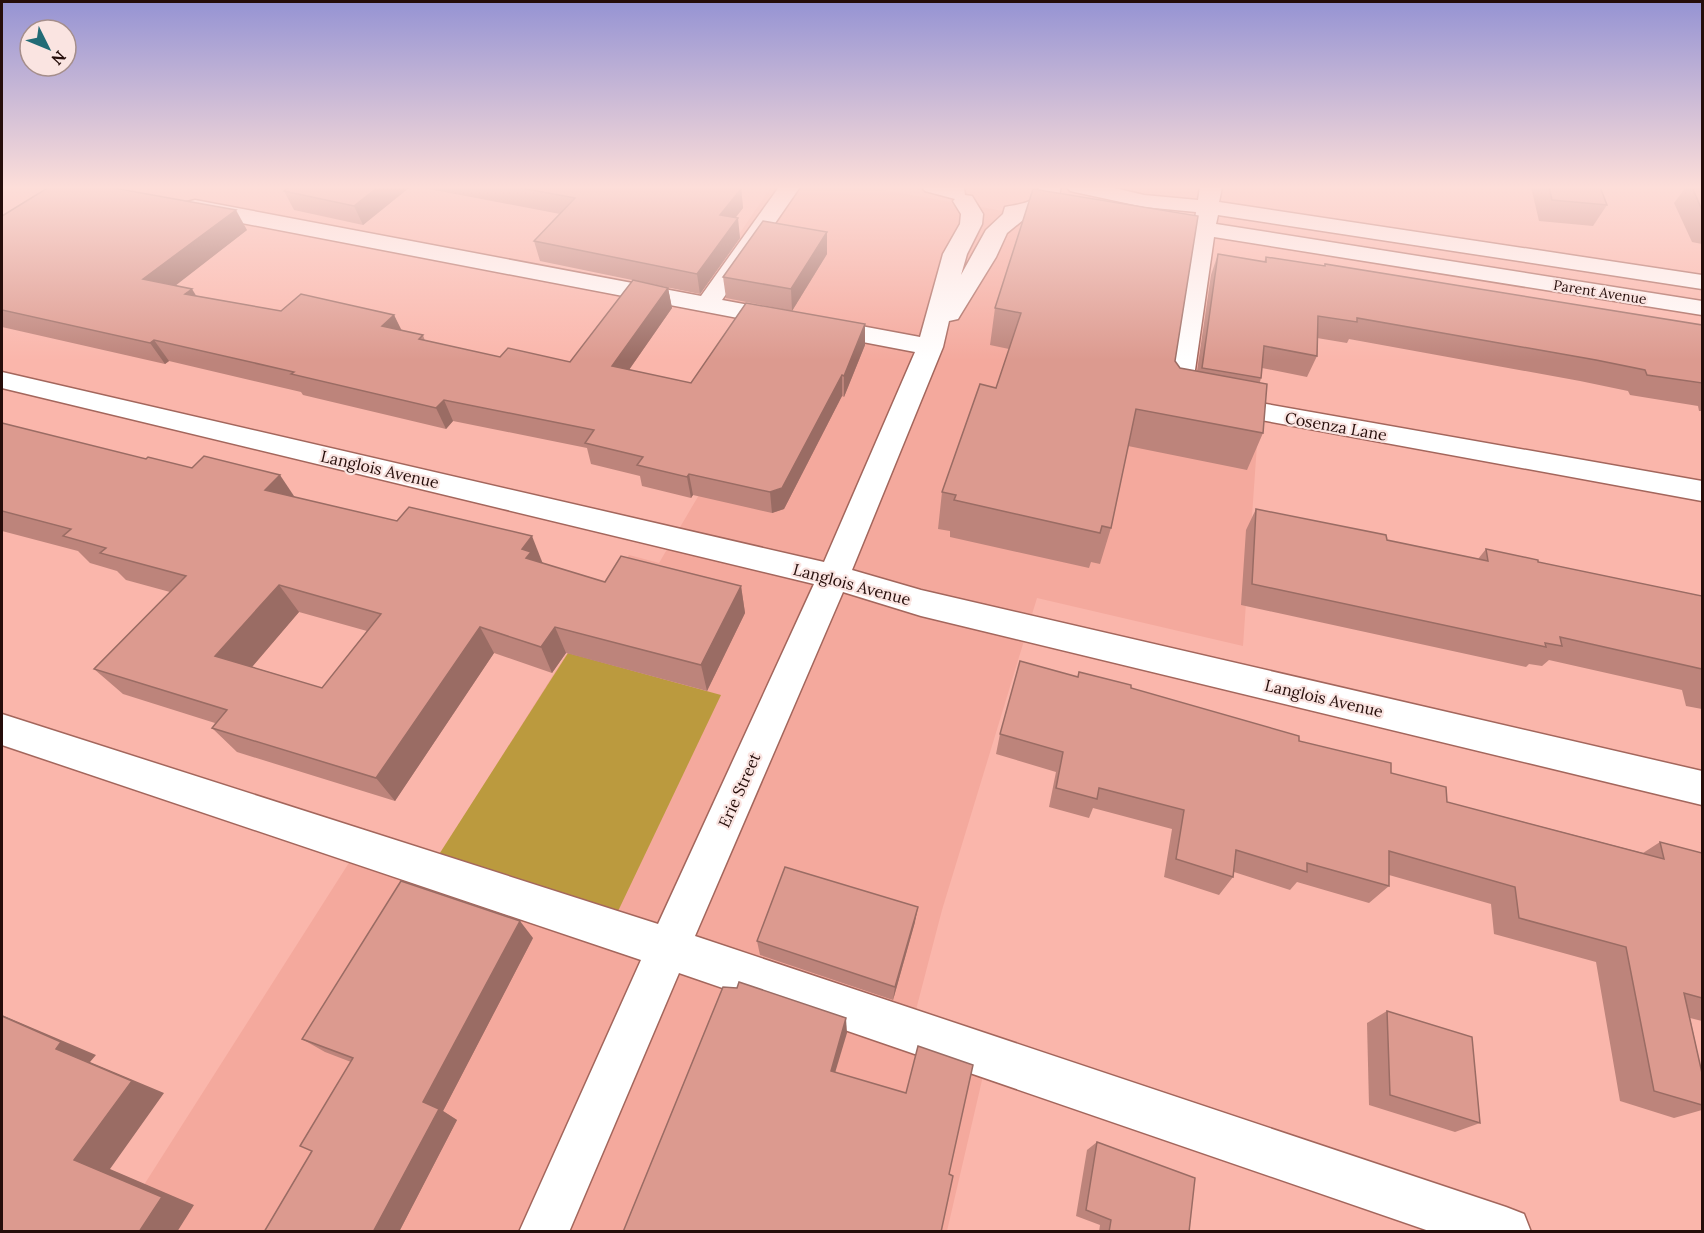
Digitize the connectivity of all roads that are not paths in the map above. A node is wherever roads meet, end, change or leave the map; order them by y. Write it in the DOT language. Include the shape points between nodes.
graph roads {
  1 [pos="394,245"];
  2 [pos="749,245"];
  3 [pos="960,245"];
  4 [pos="990,245"];
  5 [pos="1202,245"];
  6 [pos="1333,245"];
  7 [pos="1376,245"];
  8 [pos="1458,245"];
  9 [pos="1376,257"];
  10 [pos="1698,281"];
  11 [pos="707,303"];
  12 [pos="1702,303"];
  13 [pos="1702,308"];
  14 [pos="930,346"];
  15 [pos="2,380"];
  16 [pos="1702,492"];
  17 [pos="834,577"];
  18 [pos="2,730"];
  19 [pos="1702,788"];
  20 [pos="668,948"];
  21 [pos="544,1232"];
  22 [pos="1506,1232"];
  1 -- 11 [label="street"];
  2 -- 11 [label="street"];
  3 -- 14 [label="street, Erie Street"];
  4 -- 14 [label="street, Erie Street"];
  5 -- 16 [label="street, Cosenza Lane" via="1178,397"];
  6 -- 9 [label="street, Parent Avenue"];
  7 -- 9 [label="street"];
  8 -- 10 [label="street, Parent Avenue"];
  9 -- 13 [label="street, Parent Avenue"];
  10 -- 12 [label="street"];
  11 -- 14 [label="street"];
  14 -- 17 [label="street, Erie Street"];
  15 -- 17 [label="street, Langlois Avenue"];
  17 -- 19 [label="street, Langlois Avenue" via="921,603"];
  17 -- 20 [label="street, Erie Street"];
  18 -- 20 [label="street"];
  20 -- 21 [label="street, Erie Street"];
  20 -- 22 [label="street"];
}
